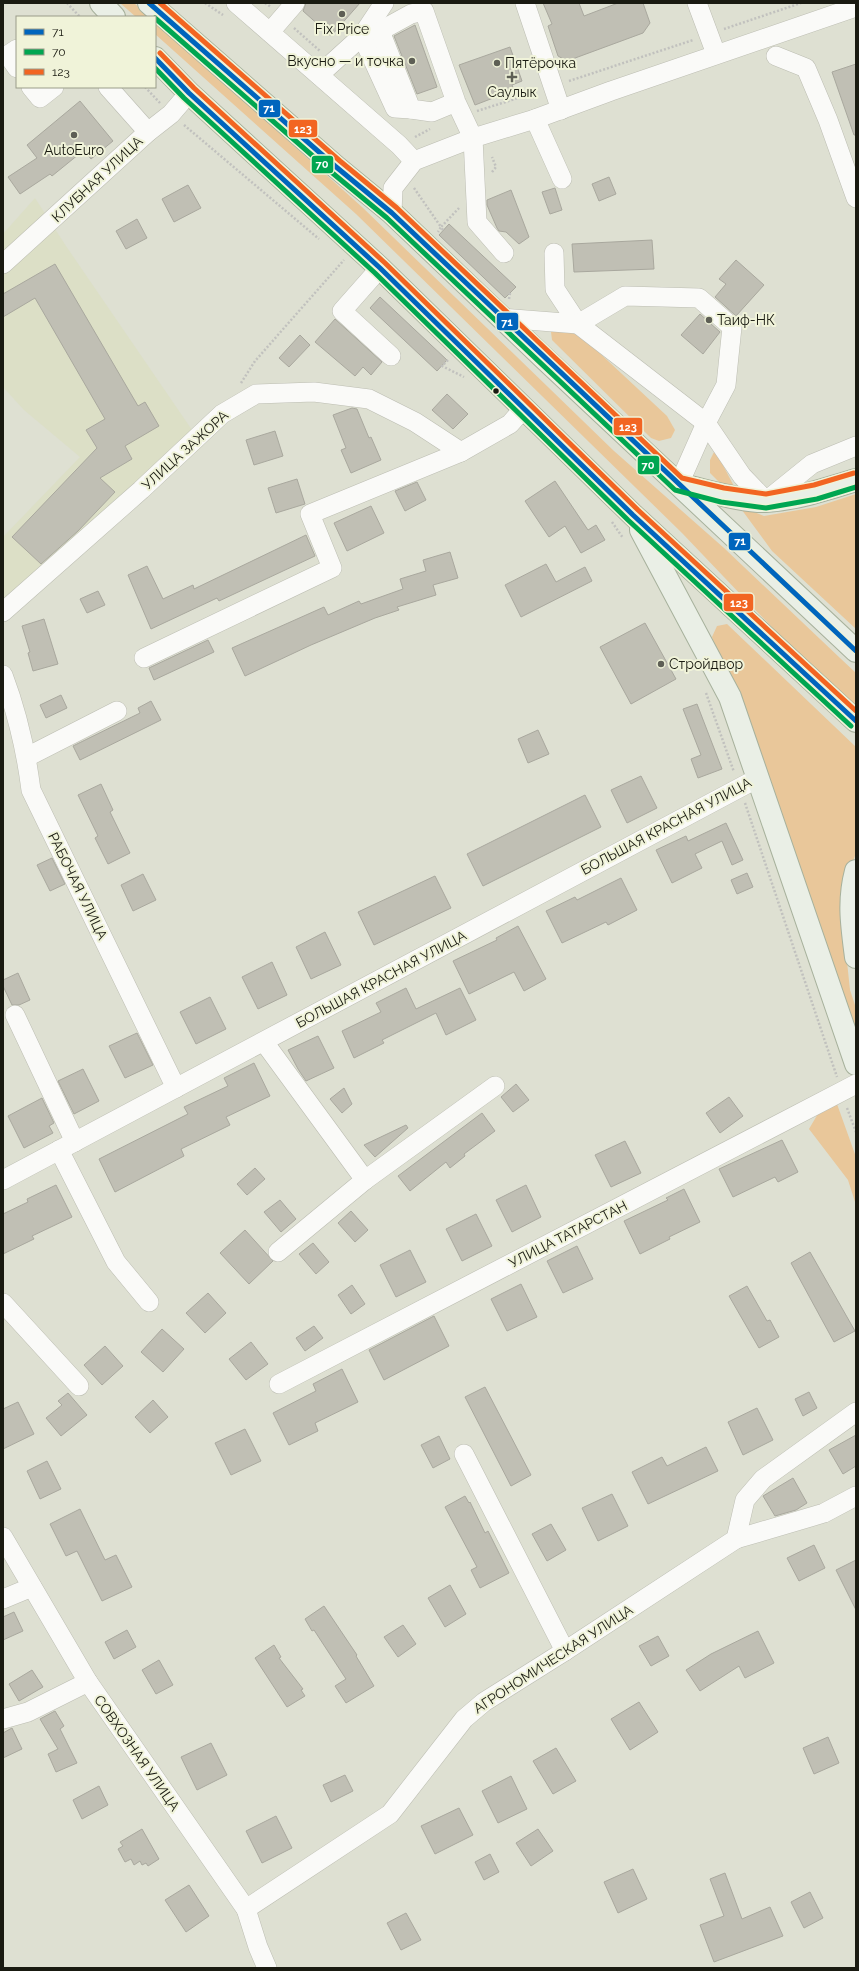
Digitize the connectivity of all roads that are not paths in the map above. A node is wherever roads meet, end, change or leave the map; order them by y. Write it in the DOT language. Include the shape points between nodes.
graph roads {
  1 [pos="100,3"];
  2 [pos="149,3"];
  3 [pos="236,3"];
  4 [pos="295,3"];
  5 [pos="384,3"];
  6 [pos="525,3"];
  7 [pos="697,3"];
  8 [pos="422,7"];
  9 [pos="856,7"];
  10 [pos="113,16"];
  11 [pos="270,32"];
  12 [pos="362,36"];
  13 [pos="16,50"];
  14 [pos="716,54"];
  15 [pos="776,56"];
  16 [pos="156,59"];
  17 [pos="16,67"];
  18 [pos="319,75"];
  19 [pos="32,88"];
  20 [pos="53,88"];
  21 [pos="109,88"];
  22 [pos="189,94"];
  23 [pos="411,109"];
  24 [pos="459,110"];
  25 [pos="561,110"];
  26 [pos="535,120"];
  27 [pos="148,132"];
  28 [pos="473,138"];
  29 [pos="414,161"];
  30 [pos="562,179"];
  31 [pos="856,198"];
  32 [pos="392,213"];
  33 [pos="504,253"];
  34 [pos="554,253"];
  35 [pos="3,264"];
  36 [pos="373,275"];
  37 [pos="502,318"];
  38 [pos="578,324"];
  39 [pos="391,356"];
  40 [pos="524,408"];
  41 [pos="706,423"];
  42 [pos="856,446"];
  43 [pos="461,452"];
  44 [pos="856,480"];
  45 [pos="680,484"];
  46 [pos="766,501"];
  47 [pos="632,515"];
  48 [pos="3,612"];
  49 [pos="856,651"];
  50 [pos="144,658"];
  51 [pos="3,675"];
  52 [pos="117,711"];
  53 [pos="856,721"];
  54 [pos="27,757"];
  55 [pos="749,782"];
  56 [pos="856,871"];
  57 [pos="856,956"];
  58 [pos="15,1015"];
  59 [pos="264,1042"];
  60 [pos="856,1064"];
  61 [pos="495,1086"];
  62 [pos="176,1088"];
  63 [pos="849,1088"];
  64 [pos="67,1146"];
  65 [pos="3,1180"];
  66 [pos="365,1180"];
  67 [pos="278,1252"];
  68 [pos="150,1302"];
  69 [pos="3,1303"];
  70 [pos="279,1384"];
  71 [pos="79,1386"];
  72 [pos="856,1412"];
  73 [pos="464,1454"];
  74 [pos="856,1496"];
  75 [pos="3,1537"];
  76 [pos="736,1539"];
  77 [pos="32,1587"];
  78 [pos="3,1599"];
  79 [pos="566,1651"];
  80 [pos="88,1682"];
  81 [pos="3,1719"];
  82 [pos="246,1909"];
  83 [pos="267,1968"];
  1 -- 10 [label="main road"];
  2 -- 32 [label="main road"];
  3 -- 11 [label="street"];
  4 -- 11 [label="street"];
  5 -- 12 [label="street"];
  6 -- 25 [label="street"];
  7 -- 14 [label="street"];
  8 -- 23 [label="street" via="380,31"];
  8 -- 24 [label="street"];
  9 -- 14 [label="street"];
  11 -- 18 [label="street"];
  12 -- 18 [label="street"];
  12 -- 23 [label="street" via="395,108"];
  13 -- 17 [label="street" via="8,55"];
  14 -- 25 [label="street"];
  15 -- 31 [label="street" via="806,68"];
  16 -- 22 [label="main road"];
  18 -- 29 [label="street"];
  19 -- 20 [label="street" via="40,98"];
  21 -- 27 [label="street"];
  22 -- 27 [label="street, КЛУБНАЯ УЛИЦА" via="171,114"];
  22 -- 36 [label="main road"];
  23 -- 24 [label="street" via="432,112"];
  24 -- 28 [label="street"];
  25 -- 26 [label="street"];
  26 -- 28 [label="street"];
  26 -- 30 [label="street"];
  27 -- 35 [label="street, КЛУБНАЯ УЛИЦА"];
  28 -- 29 [label="street"];
  28 -- 33 [label="street" via="477,222"];
  29 -- 32 [label="street" via="393,188"];
  32 -- 37 [label="main road"];
  34 -- 38 [label="street" via="555,289"];
  36 -- 39 [label="street" via="342,311"];
  36 -- 40 [label="main road"];
  37 -- 38 [label="street"];
  37 -- 45 [label="main road"];
  38 -- 41 [label="street"];
  38 -- 41 [label="street" via="625,296 699,298 732,327 726,385"];
  40 -- 43 [label="street" via="510,424"];
  40 -- 47 [label="main road"];
  41 -- 45 [label="street"];
  41 -- 46 [label="street" via="742,476"];
  42 -- 46 [label="street" via="812,464"];
  43 -- 48 [label="street, УЛИЦА ЗАЖОРА" via="415,422 368,399 314,392 256,394 222,414 141,490"];
  43 -- 50 [label="street" via="310,514 332,568"];
  44 -- 46 [label="main road" via="816,492"];
  45 -- 46 [label="main road" via="723,495"];
  45 -- 49 [label="main road"];
  47 -- 53 [label="main road"];
  47 -- 55 [label="main road" via="730,697"];
  51 -- 54 [label="street, РАБОЧАЯ УЛИЦА"];
  52 -- 54 [label="street"];
  54 -- 62 [label="street, РАБОЧАЯ УЛИЦА" via="31,790"];
  55 -- 59 [label="street, БОЛЬШАЯ КРАСНАЯ УЛИЦА"];
  55 -- 60 [label="main road"];
  56 -- 57 [label="main road" via="850,913"];
  58 -- 64 [label="street"];
  59 -- 62 [label="street, БОЛЬШАЯ КРАСНАЯ УЛИЦА"];
  59 -- 66 [label="street"];
  61 -- 66 [label="street"];
  62 -- 64 [label="street, БОЛЬШАЯ КРАСНАЯ УЛИЦА"];
  63 -- 70 [label="street, УЛИЦА ТАТАРСТАН"];
  64 -- 65 [label="street, БОЛЬШАЯ КРАСНАЯ УЛИЦА"];
  64 -- 68 [label="street" via="116,1262"];
  66 -- 67 [label="street"];
  69 -- 71 [label="street"];
  72 -- 76 [label="street" via="763,1479 745,1500"];
  73 -- 79 [label="street"];
  74 -- 76 [label="street, АГРОНОМИЧЕСКАЯ УЛИЦА" via="824,1513"];
  75 -- 77 [label="street, СОВХОЗНАЯ УЛИЦА"];
  76 -- 79 [label="street, АГРОНОМИЧЕСКАЯ УЛИЦА"];
  77 -- 78 [label="street"];
  77 -- 80 [label="street, СОВХОЗНАЯ УЛИЦА"];
  79 -- 82 [label="street, АГРОНОМИЧЕСКАЯ УЛИЦА" via="484,1702 464,1719 390,1814"];
  80 -- 81 [label="street" via="28,1712"];
  80 -- 82 [label="street, СОВХОЗНАЯ УЛИЦА"];
  82 -- 83 [label="street, СОВХОЗНАЯ УЛИЦА"];
}
